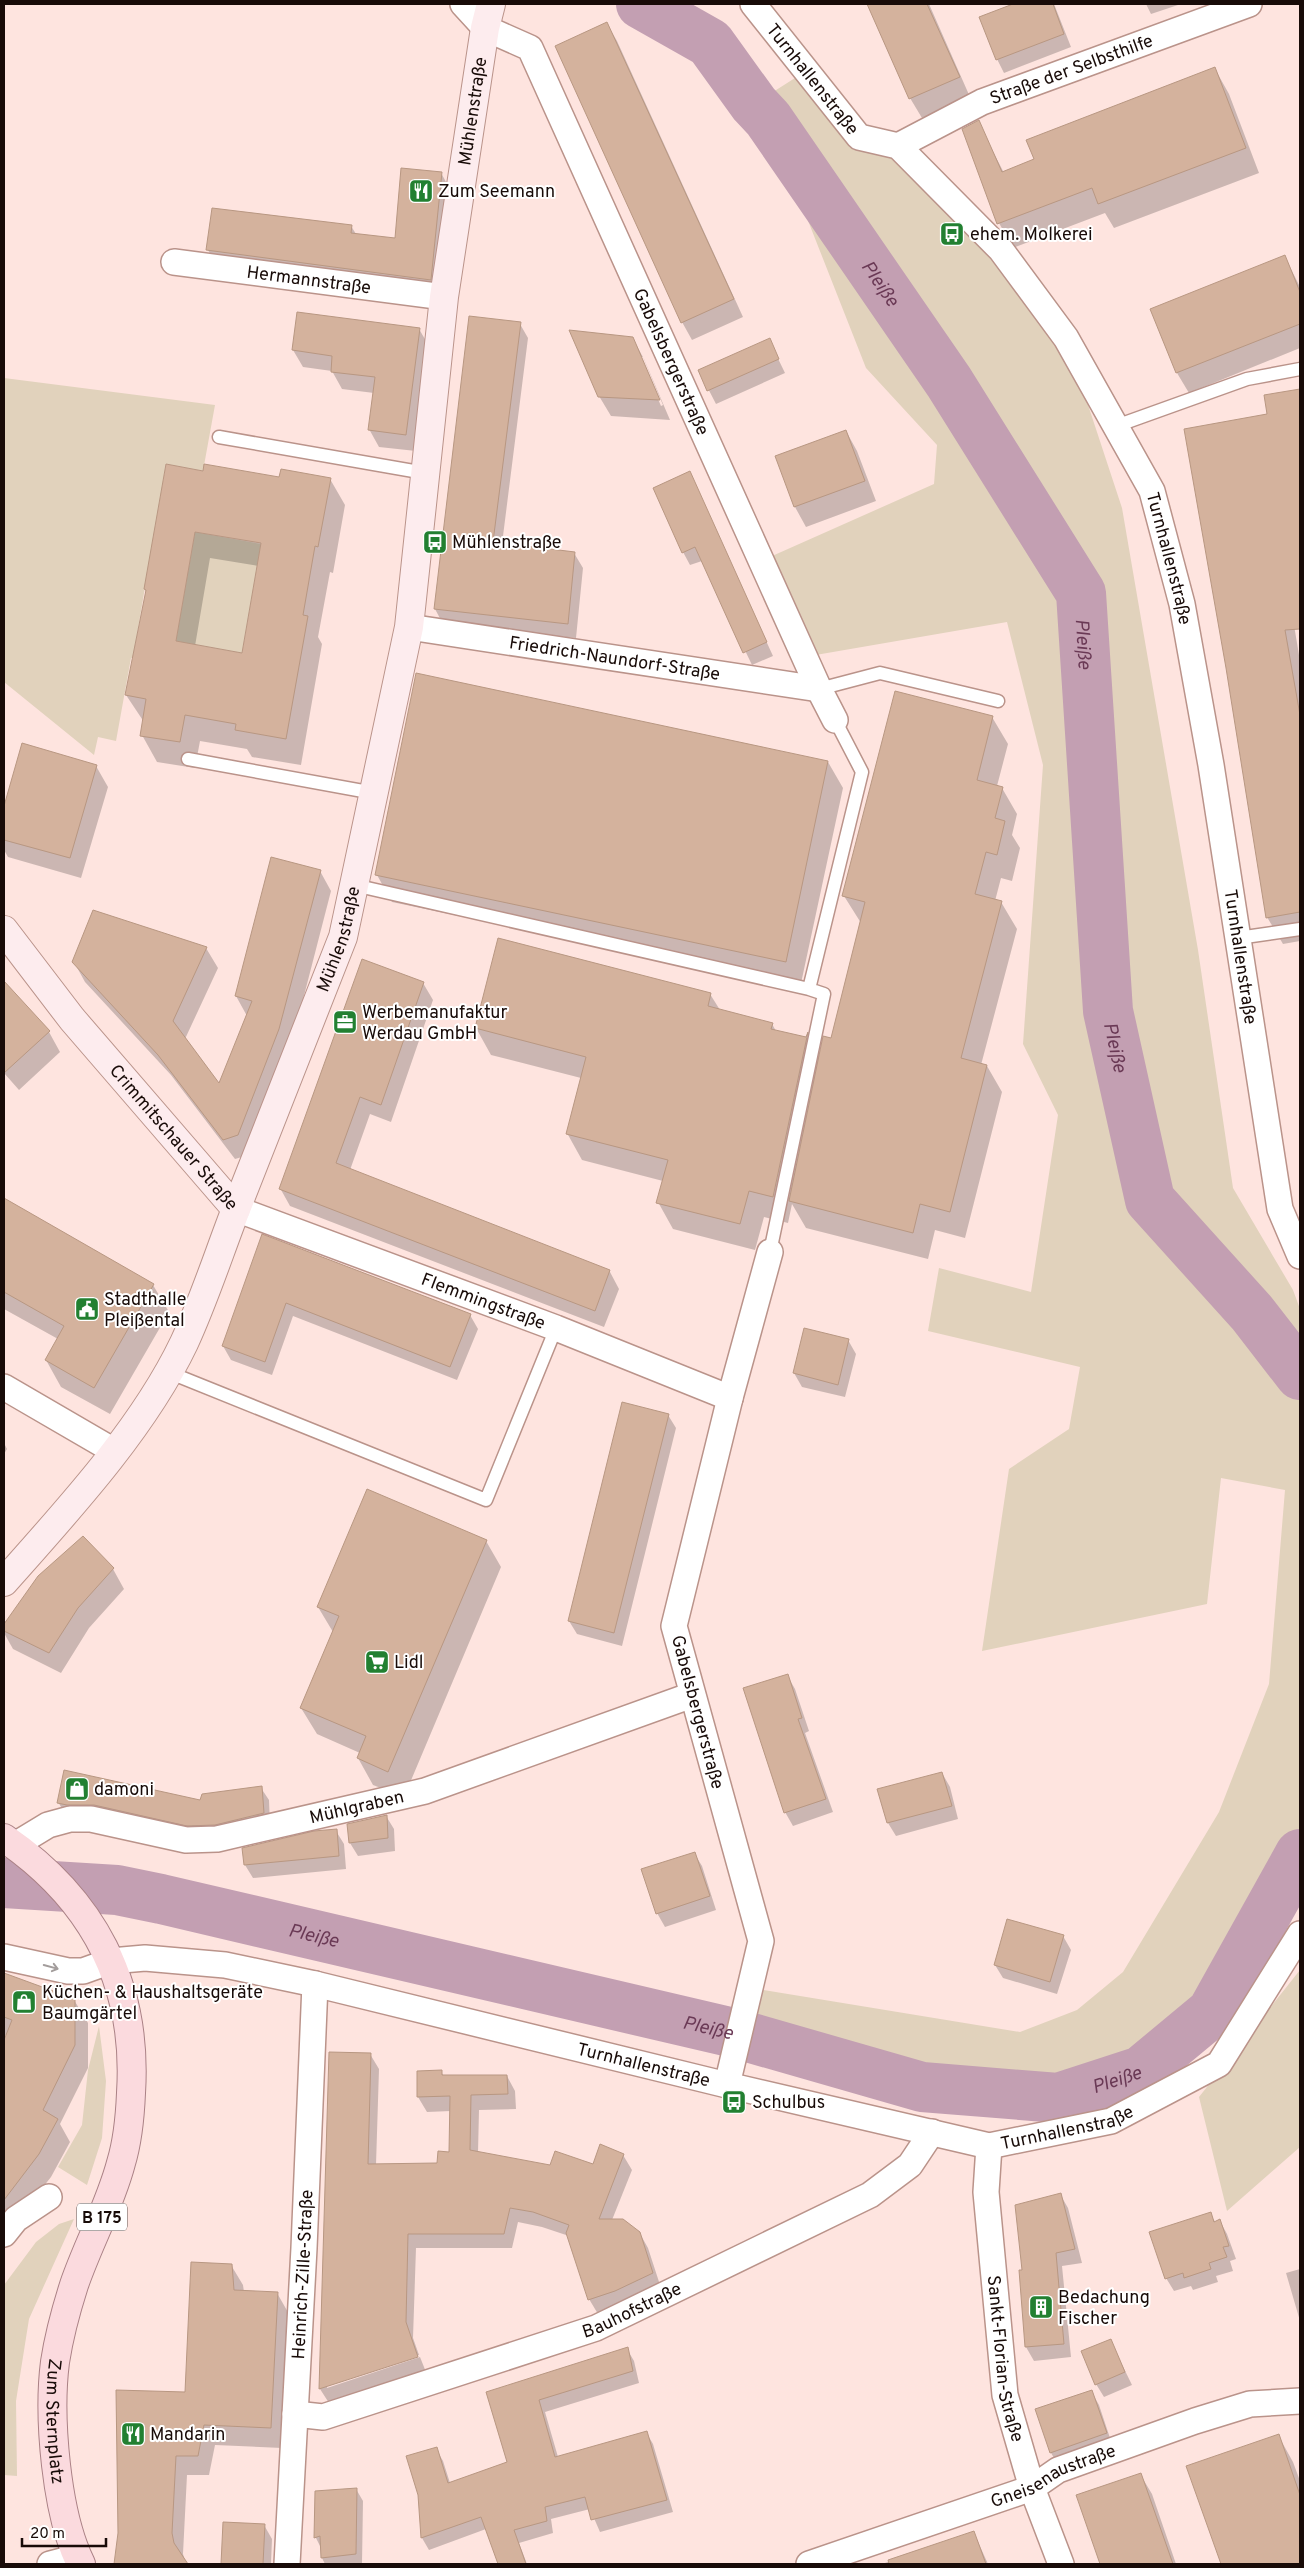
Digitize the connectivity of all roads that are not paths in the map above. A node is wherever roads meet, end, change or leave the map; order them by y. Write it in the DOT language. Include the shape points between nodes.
graph roads {
  1 [pos="462,4"];
  2 [pos="753,4"];
  3 [pos="1249,4"];
  4 [pos="488,16"];
  5 [pos="898,146"];
  6 [pos="174,262"];
  7 [pos="444,297"];
  8 [pos="1300,369"];
  9 [pos="1116,426"];
  10 [pos="220,437"];
  11 [pos="425,473"];
  12 [pos="409,626"];
  13 [pos="819,689"];
  14 [pos="998,701"];
  15 [pos="835,720"];
  16 [pos="188,759"];
  17 [pos="374,793"];
  18 [pos="354,885"];
  19 [pos="1300,929"];
  20 [pos="4,930"];
  21 [pos="1238,938"];
  22 [pos="810,989"];
  23 [pos="236,1209"];
  24 [pos="770,1252"];
  25 [pos="1300,1256"];
  26 [pos="556,1328"];
  27 [pos="168,1372"];
  28 [pos="4,1387"];
  29 [pos="730,1398"];
  30 [pos="114,1451"];
  31 [pos="4,1582"];
  32 [pos="692,1695"];
  33 [pos="15,1846"];
  34 [pos="1300,1934"];
  35 [pos="4,1957"];
  36 [pos="111,1961"];
  37 [pos="316,1984"];
  38 [pos="727,2085"];
  39 [pos="932,2132"];
  40 [pos="989,2146"];
  41 [pos="49,2197"];
  42 [pos="4,2234"];
  43 [pos="1300,2401"];
  44 [pos="294,2414"];
  45 [pos="1032,2488"];
  46 [pos="79,2560"];
  47 [pos="50,2564"];
  48 [pos="287,2564"];
  49 [pos="808,2564"];
  50 [pos="1061,2564"];
  1 -- 4 [label="street"];
  2 -- 5 [label="street, Turnhallenstraße" via="859,137"];
  3 -- 5 [label="street, Straße der Selbsthilfe" via="982,102"];
  4 -- 7 [label="street, Mühlenstraße"];
  4 -- 13 [label="street, Gabelsbergerstraße" via="530,48"];
  5 -- 9 [label="street, Turnhallenstraße" via="1001,250 1066,338"];
  6 -- 7 [label="street, Hermannstraße"];
  7 -- 11 [label="street, Mühlenstraße"];
  8 -- 9 [label="lane" via="1247,379"];
  9 -- 21 [label="street, Turnhallenstraße" via="1152,491 1182,604"];
  10 -- 11 [label="lane"];
  11 -- 12 [label="street, Mühlenstraße"];
  12 -- 13 [label="street, Friedrich-Naundorf-Straße"];
  12 -- 17 [label="street, Mühlenstraße"];
  13 -- 14 [label="lane" via="880,673"];
  13 -- 15 [label="street, Gabelsbergerstraße"];
  15 -- 22 [label="lane" via="862,772"];
  16 -- 17 [label="lane"];
  17 -- 18 [label="street, Mühlenstraße"];
  18 -- 22 [label="lane"];
  18 -- 23 [label="street, Mühlenstraße" via="343,937"];
  19 -- 21 [label="lane"];
  20 -- 23 [label="street, Crimmitschauer Straße" via="72,1019"];
  21 -- 25 [label="street, Turnhallenstraße" via="1280,1209"];
  22 -- 24 [label="lane" via="824,994"];
  23 -- 26 [label="street, Flemmingstraße"];
  23 -- 27 [label="street, Crimmitschauer Straße" via="184,1343"];
  24 -- 29 [label="street, Gabelsbergerstraße"];
  26 -- 27 [label="lane" via="486,1500"];
  26 -- 29 [label="street, Flemmingstraße"];
  27 -- 30 [label="street, Crimmitschauer Straße"];
  28 -- 30 [label="street"];
  29 -- 32 [label="street, Gabelsbergerstraße" via="674,1626"];
  30 -- 31 [label="street, Crimmitschauer Straße"];
  32 -- 33 [label="street, Mühlgraben" via="425,1791 217,1839 186,1840 70,1818 48,1825"];
  32 -- 38 [label="street, Gabelsbergerstraße" via="761,1942"];
  33 -- 36 [label="main road, B 175" via="68,1892 97,1933"];
  34 -- 40 [label="street, Turnhallenstraße" via="1219,2064 1110,2121"];
  35 -- 36 [label="street, Turnhallenstraße, one-way" via="68,1971 83,1971"];
  36 -- 37 [label="street, Turnhallenstraße" via="145,1958 181,1960 225,1965"];
  36 -- 46 [label="main road, Zum Sternplatz / B 175" via="131,2035 129,2125 121,2164 87,2250 64,2321 53,2394 62,2501"];
  37 -- 38 [label="street, Turnhallenstraße"];
  37 -- 44 [label="street, Heinrich-Zille-Straße"];
  38 -- 39 [label="street, Turnhallenstraße"];
  39 -- 40 [label="street, Turnhallenstraße"];
  39 -- 44 [label="street, Bauhofstraße" via="910,2165 870,2195 596,2328 323,2417"];
  40 -- 45 [label="street, Sankt-Florian-Straße" via="986,2192 1005,2394"];
  41 -- 42 [label="street" via="16,2219"];
  43 -- 45 [label="street, Gneisenaustraße" via="1250,2404 1195,2421 1058,2470"];
  44 -- 48 [label="street, Heinrich-Zille-Straße"];
  45 -- 49 [label="street, Gneisenaustraße"];
  45 -- 50 [label="street, Sankt-Florian-Straße"];
  46 -- 47 [label="street"];
}
